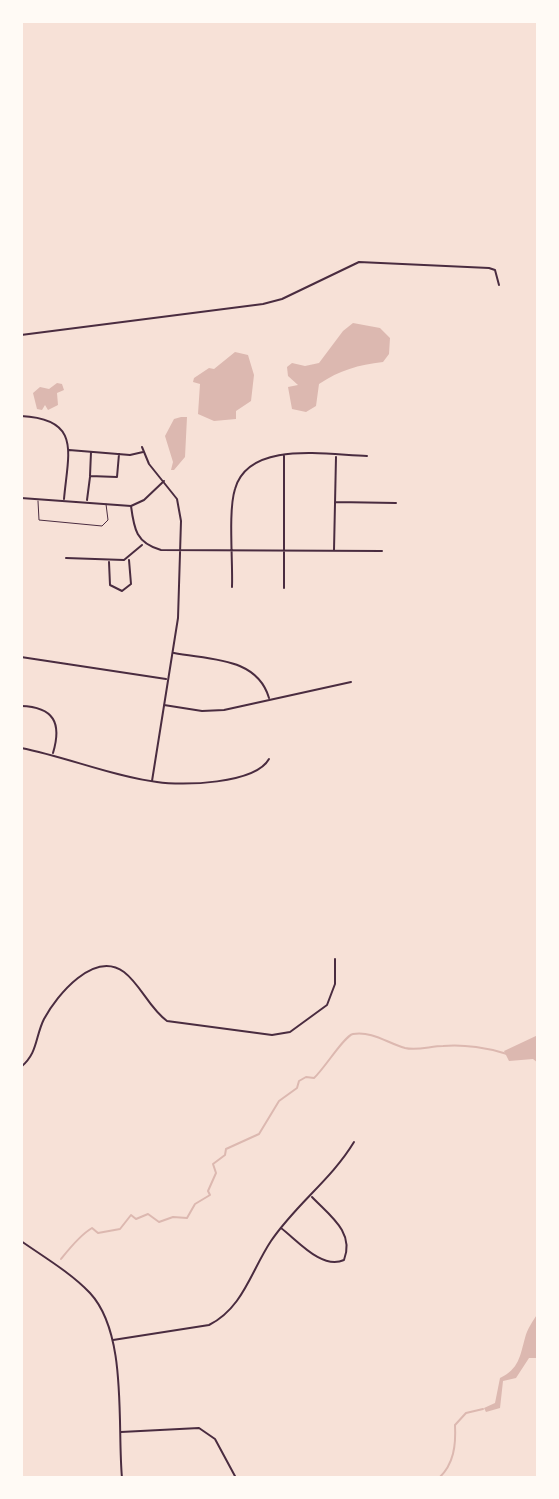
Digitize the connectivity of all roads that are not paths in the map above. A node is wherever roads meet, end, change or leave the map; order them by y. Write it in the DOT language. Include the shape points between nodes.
graph roads {
  1 [pos="499,285"];
  2 [pos="21,335"];
  3 [pos="21,416"];
  4 [pos="142,447"];
  5 [pos="68,450"];
  6 [pos="91,452"];
  7 [pos="143,452"];
  8 [pos="119,454"];
  9 [pos="284,455"];
  10 [pos="336,455"];
  11 [pos="367,456"];
  12 [pos="90,477"];
  13 [pos="164,481"];
  14 [pos="21,498"];
  15 [pos="38,499"];
  16 [pos="64,500"];
  17 [pos="87,502"];
  18 [pos="335,502"];
  19 [pos="106,503"];
  20 [pos="396,503"];
  21 [pos="131,506"];
  22 [pos="144,544"];
  23 [pos="180,549"];
  24 [pos="234,550"];
  25 [pos="284,550"];
  26 [pos="334,551"];
  27 [pos="382,551"];
  28 [pos="66,558"];
  29 [pos="129,559"];
  30 [pos="109,561"];
  31 [pos="232,587"];
  32 [pos="284,588"];
  33 [pos="173,653"];
  34 [pos="21,657"];
  35 [pos="167,680"];
  36 [pos="351,682"];
  37 [pos="269,700"];
  38 [pos="163,705"];
  39 [pos="21,706"];
  40 [pos="21,748"];
  41 [pos="53,754"];
  42 [pos="270,759"];
  43 [pos="152,781"];
  44 [pos="335,960"];
  45 [pos="21,1067"];
  46 [pos="354,1142"];
  47 [pos="311,1195"];
  48 [pos="281,1227"];
  49 [pos="21,1241"];
  50 [pos="113,1340"];
  51 [pos="119,1432"];
  52 [pos="122,1478"];
  53 [pos="236,1478"];
  1 -- 2 [label="street" via="495,270 489,268 363,261 263,304"];
  3 -- 5 [label="street" via="59,425 69,441"];
  4 -- 7 [label="street"];
  5 -- 6 [label="street"];
  5 -- 16 [label="street"];
  6 -- 8 [label="street"];
  6 -- 12 [label="street"];
  7 -- 8 [label="street"];
  7 -- 13 [label="street"];
  8 -- 12 [label="street" via="117,477"];
  9 -- 10 [label="street"];
  9 -- 24 [label="street" via="259,459 239,479 234,496"];
  9 -- 25 [label="street"];
  10 -- 11 [label="street"];
  10 -- 18 [label="street"];
  12 -- 17 [label="street"];
  13 -- 21 [label="street"];
  13 -- 23 [label="street" via="177,499"];
  14 -- 15 [label="street"];
  15 -- 16 [label="street"];
  15 -- 19 [label="lane" via="39,520 102,526 108,520"];
  16 -- 17 [label="street"];
  17 -- 19 [label="street"];
  18 -- 20 [label="street"];
  18 -- 26 [label="street"];
  19 -- 21 [label="street"];
  21 -- 22 [label="street" via="134,526"];
  22 -- 23 [label="street" via="160,550"];
  22 -- 29 [label="street"];
  23 -- 24 [label="street"];
  23 -- 33 [label="street"];
  24 -- 25 [label="street"];
  24 -- 31 [label="street"];
  25 -- 26 [label="street"];
  25 -- 32 [label="street"];
  26 -- 27 [label="street"];
  28 -- 30 [label="street"];
  29 -- 30 [label="street"];
  29 -- 30 [label="street" via="131,584 122,591 110,586"];
  33 -- 35 [label="street"];
  33 -- 37 [label="street" via="247,668 261,680"];
  34 -- 35 [label="street"];
  35 -- 38 [label="street"];
  36 -- 37 [label="street"];
  37 -- 38 [label="street" via="214,711"];
  38 -- 43 [label="street"];
  39 -- 41 [label="street" via="35,706 51,716 58,733"];
  40 -- 41 [label="street"];
  41 -- 43 [label="street"];
  42 -- 43 [label="street" via="257,770 220,781"];
  44 -- 45 [label="street" via="335,984 327,1005 300,1027 281,1035 167,1021 122,971 95,966 81,974 48,1013 37,1048"];
  46 -- 47 [label="street" via="341,1164"];
  47 -- 48 [label="street"];
  47 -- 48 [label="street" via="343,1230 347,1240 344,1260 335,1264 324,1261"];
  48 -- 50 [label="street" via="235,1307 222,1318 209,1325"];
  49 -- 50 [label="street" via="90,1292 104,1313"];
  50 -- 51 [label="street"];
  51 -- 52 [label="street"];
  51 -- 53 [label="street" via="186,1427 208,1432"];
}
